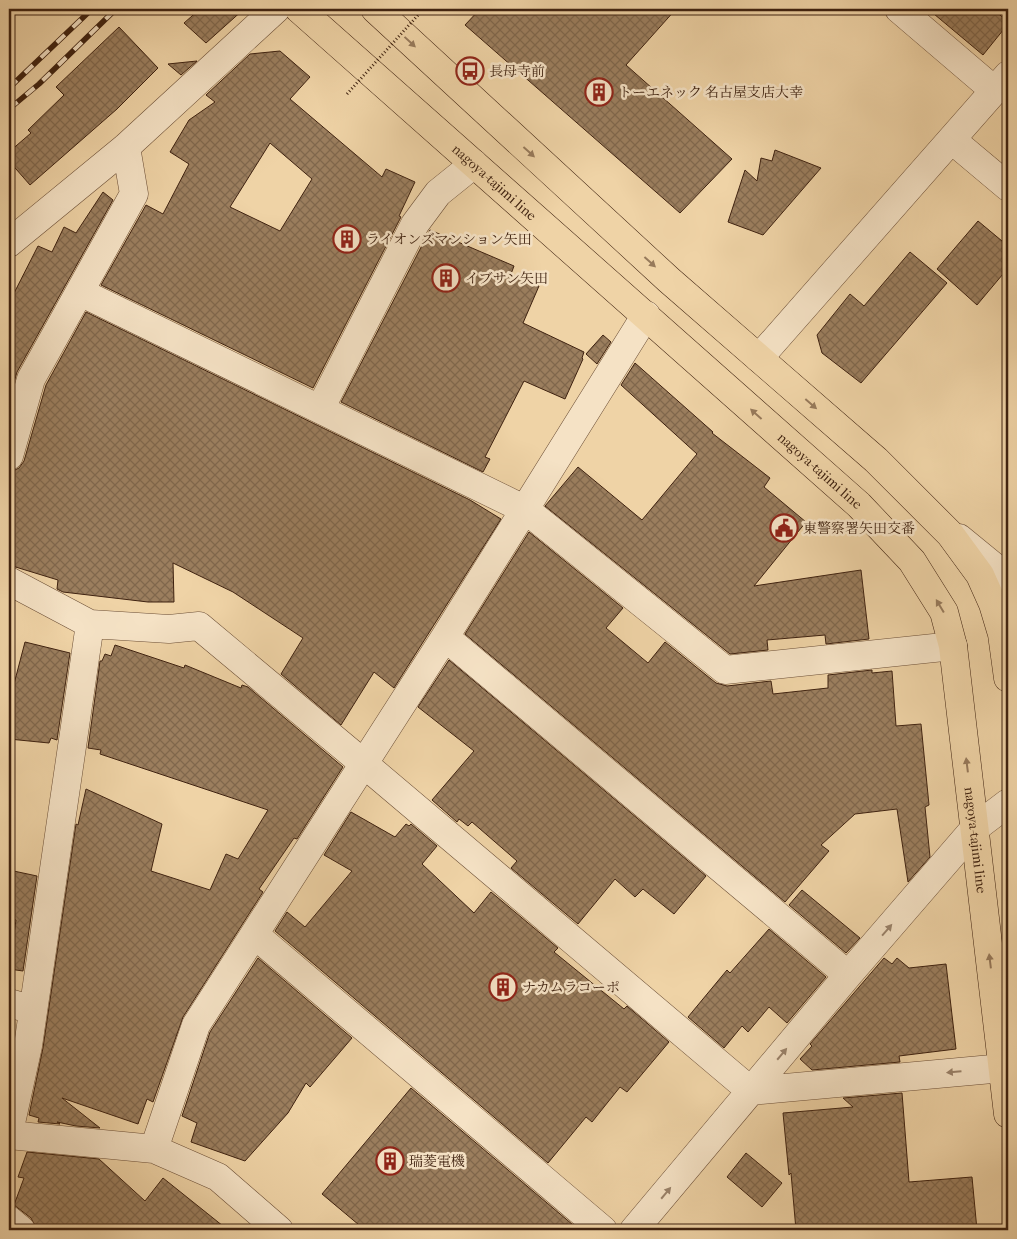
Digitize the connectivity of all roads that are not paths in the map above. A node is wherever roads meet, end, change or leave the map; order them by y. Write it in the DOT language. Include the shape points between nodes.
graph roads {
  1 [pos="276,9"];
  2 [pos="299,9"];
  3 [pos="375,9"];
  4 [pos="899,9"];
  5 [pos="1002,83"];
  6 [pos="952,140"];
  7 [pos="126,147"];
  8 [pos="474,164"];
  9 [pos="1008,187"];
  10 [pos="9,243"];
  11 [pos="80,292"];
  12 [pos="646,316"];
  13 [pos="759,358"];
  14 [pos="320,409"];
  15 [pos="9,456"];
  16 [pos="526,510"];
  17 [pos="934,518"];
  18 [pos="1008,578"];
  19 [pos="9,581"];
  20 [pos="90,624"];
  21 [pos="446,637"];
  22 [pos="953,646"];
  23 [pos="1008,678"];
  24 [pos="363,763"];
  25 [pos="1008,803"];
  26 [pos="975,828"];
  27 [pos="255,935"];
  28 [pos="848,975"];
  29 [pos="21,1006"];
  30 [pos="1003,1068"];
  31 [pos="751,1091"];
  32 [pos="1008,1114"];
  33 [pos="9,1134"];
  34 [pos="154,1149"];
  35 [pos="9,1220"];
  36 [pos="21,1230"];
  37 [pos="280,1230"];
  38 [pos="603,1230"];
  39 [pos="634,1230"];
  1 -- 7 [label="street"];
  2 -- 8 [label="main road, nagoya-tajimi line"];
  3 -- 13 [label="main road, one-way"];
  4 -- 5 [label="street"];
  5 -- 6 [label="street"];
  6 -- 9 [label="street"];
  6 -- 13 [label="street"];
  7 -- 10 [label="street"];
  7 -- 11 [label="street" via="134,194"];
  8 -- 12 [label="main road, nagoya-tajimi line"];
  8 -- 14 [label="street" via="438,194 415,224"];
  11 -- 14 [label="street"];
  11 -- 15 [label="street" via="31,379"];
  12 -- 16 [label="street"];
  22 -- 12 [label="main road, nagoya-tajimi line, one-way" via="944,612 912,561 859,505"];
  13 -- 17 [label="main road, one-way" via="876,460"];
  14 -- 16 [label="street"];
  16 -- 21 [label="street"];
  16 -- 22 [label="street" via="725,670"];
  17 -- 18 [label="street"];
  17 -- 23 [label="main road" via="980,575 1002,634"];
  19 -- 20 [label="street"];
  20 -- 24 [label="street" via="169,629 198,626"];
  20 -- 29 [label="street"];
  21 -- 24 [label="street"];
  21 -- 28 [label="street"];
  26 -- 22 [label="main road, nagoya-tajimi line, one-way"];
  24 -- 27 [label="street"];
  24 -- 31 [label="street"];
  25 -- 26 [label="street"];
  28 -- 26 [label="street, one-way"];
  30 -- 26 [label="main road, nagoya-tajimi line, one-way"];
  27 -- 34 [label="street" via="196,1026"];
  27 -- 38 [label="street"];
  31 -- 28 [label="street, one-way"];
  29 -- 33 [label="street" via="28,1046"];
  30 -- 31 [label="street, one-way"];
  30 -- 32 [label="main road, nagoya-tajimi line"];
  39 -- 31 [label="street, one-way"];
  33 -- 34 [label="street"];
  34 -- 37 [label="street" via="218,1177"];
  35 -- 36 [label="street"];
}
